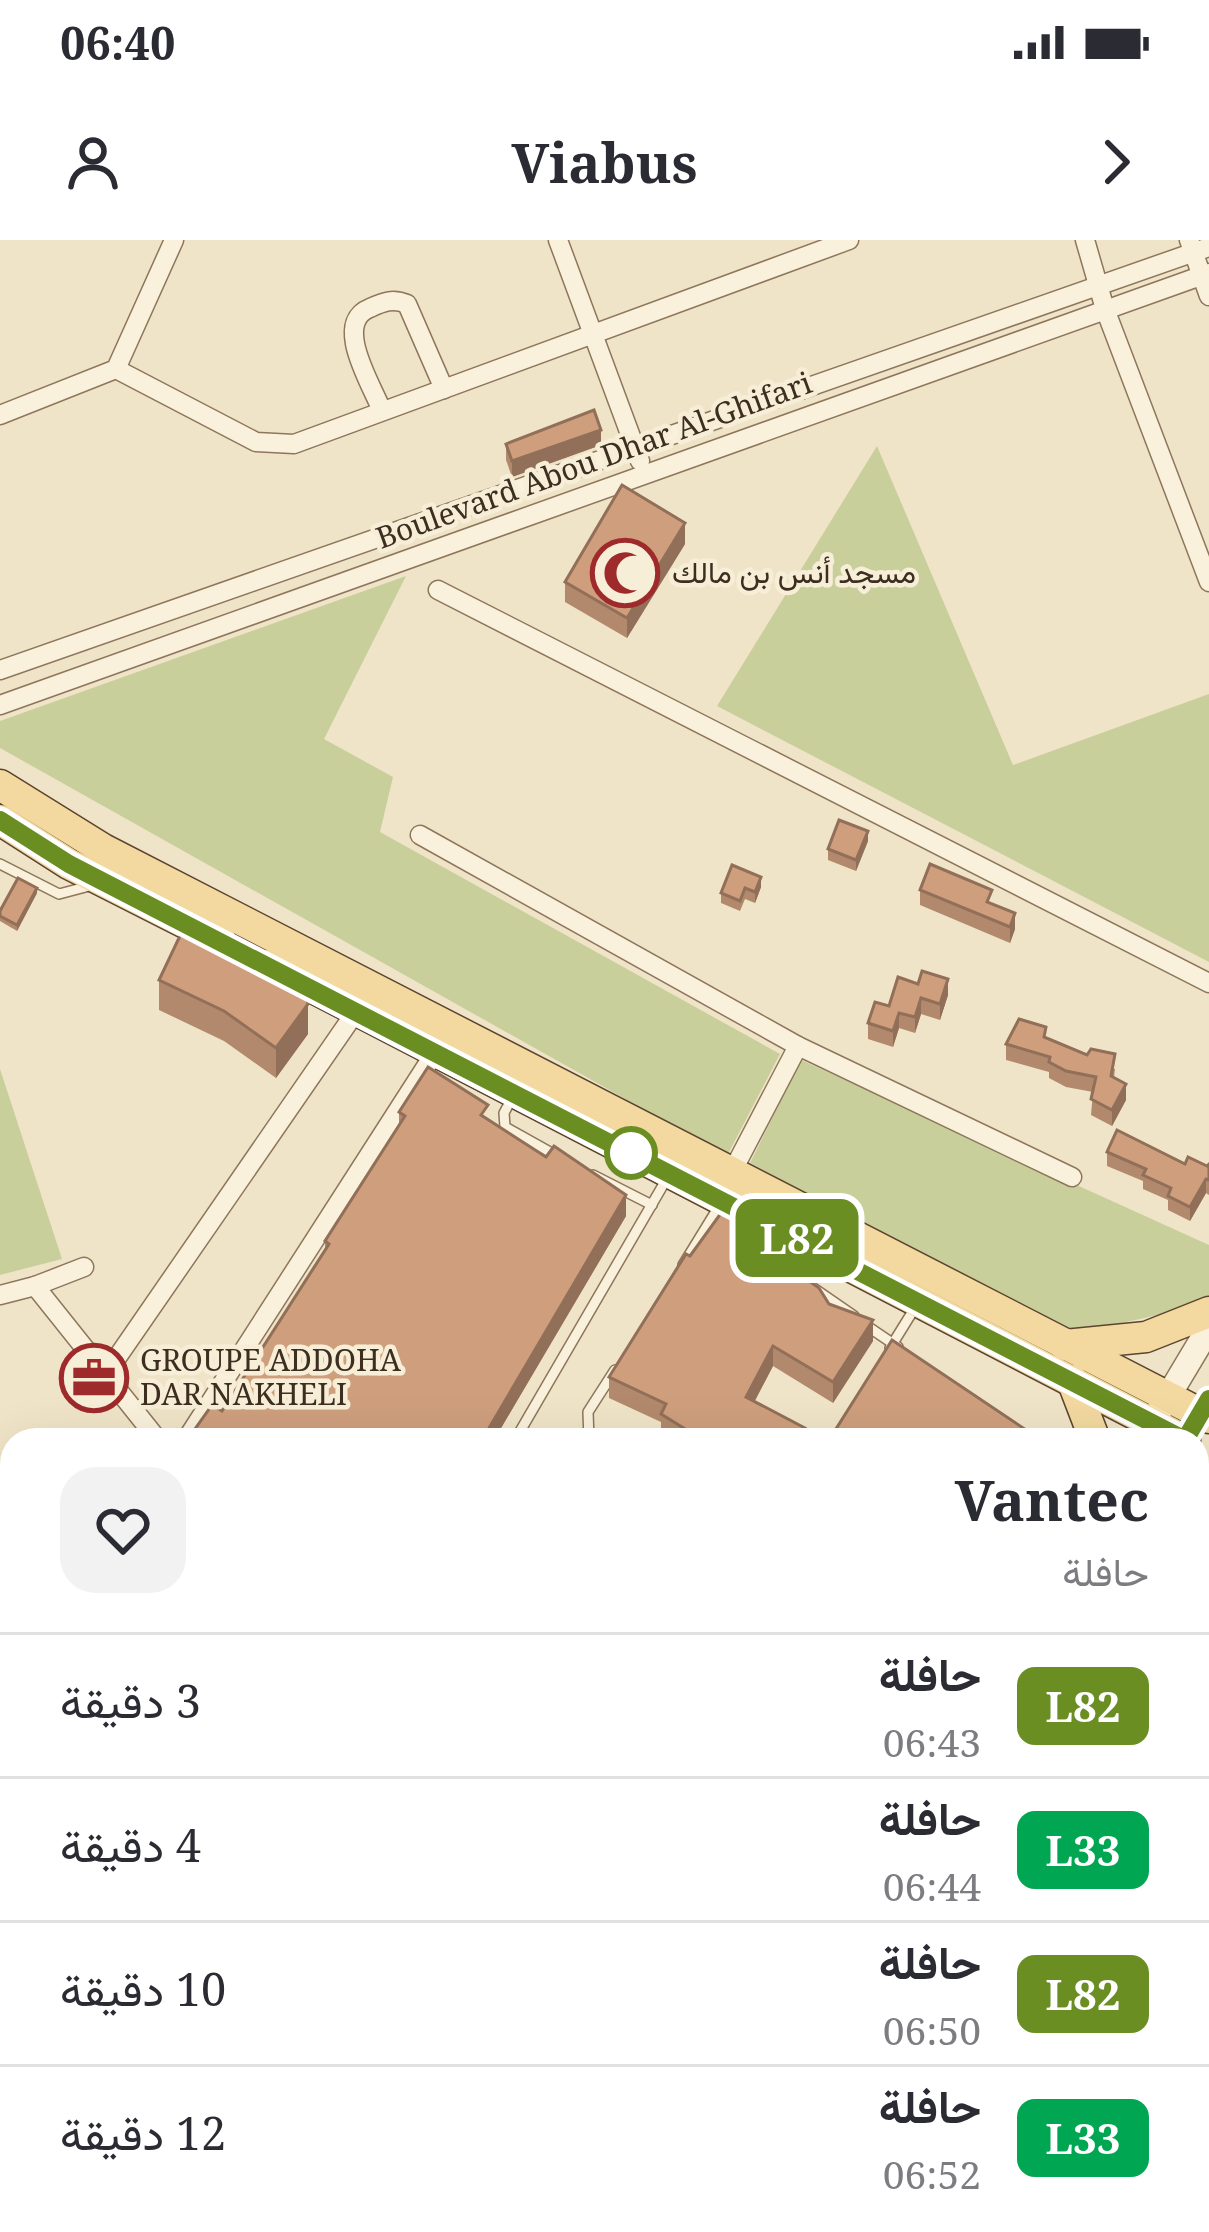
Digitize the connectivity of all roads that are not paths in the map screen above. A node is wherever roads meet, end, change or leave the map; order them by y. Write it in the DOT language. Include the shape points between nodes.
graph roads {
  1 [pos="175,240"];
  2 [pos="558,240"];
  3 [pos="849,240"];
  4 [pos="1085,240"];
  5 [pos="1197,246"];
  6 [pos="1205,274"];
  7 [pos="1098,288"];
  8 [pos="1209,296"];
  9 [pos="1105,309"];
  10 [pos="592,335"];
  11 [pos="116,369"];
  12 [pos="444,389"];
  13 [pos="382,411"];
  14 [pos="0,415"];
  15 [pos="636,450"];
  16 [pos="645,475"];
  17 [pos="1200,531"];
  18 [pos="1209,582"];
  19 [pos="438,590"];
  20 [pos="0,670"];
  21 [pos="0,705"];
  22 [pos="0,785"];
  23 [pos="0,820"];
  24 [pos="420,835"];
  25 [pos="0,864"];
  26 [pos="102,880"];
  27 [pos="1209,983"];
  28 [pos="357,1010"];
  29 [pos="798,1046"];
  30 [pos="436,1051"];
  31 [pos="515,1093"];
  32 [pos="670,1173"];
  33 [pos="1072,1177"];
  34 [pos="727,1187"];
  35 [pos="652,1205"];
  36 [pos="825,1253"];
  37 [pos="84,1267"];
  38 [pos="677,1274"];
  39 [pos="35,1286"];
  40 [pos="0,1294"];
  41 [pos="919,1301"];
  42 [pos="1209,1312"];
  43 [pos="1209,1328"];
  44 [pos="892,1344"];
  45 [pos="1062,1345"];
  46 [pos="625,1354"];
  47 [pos="911,1356"];
  48 [pos="882,1361"];
  49 [pos="105,1376"];
  50 [pos="1072,1381"];
  51 [pos="1153,1420"];
  52 [pos="1196,1425"];
  53 [pos="148,1428"];
  54 [pos="194,1428"];
  55 [pos="521,1428"];
  56 [pos="589,1428"];
  57 [pos="1091,1428"];
  1 -- 11 [label="street"];
  2 -- 10 [label="street"];
  3 -- 10 [label="street"];
  4 -- 7 [label="street"];
  5 -- 6 [label="street"];
  5 -- 7 [label="street, Boulevard Abou Dhar Al-Ghifari"];
  6 -- 8 [label="street"];
  6 -- 9 [label="street, Boulevard Abou Dhar Al-Ghifari"];
  7 -- 9 [label="street"];
  7 -- 15 [label="street, Boulevard Abou Dhar Al-Ghifari"];
  9 -- 16 [label="street, Boulevard Abou Dhar Al-Ghifari"];
  9 -- 17 [label="street"];
  10 -- 12 [label="street"];
  10 -- 15 [label="street"];
  11 -- 13 [label="street" via="274,447"];
  11 -- 14 [label="street"];
  12 -- 13 [label="street"];
  12 -- 13 [label="street" via="411,308 387,301 358,314 352,330"];
  15 -- 16 [label="street"];
  15 -- 20 [label="street, Boulevard Abou Dhar Al-Ghifari"];
  16 -- 21 [label="street, Boulevard Abou Dhar Al-Ghifari"];
  17 -- 18 [label="street"];
  19 -- 27 [label="street"];
  22 -- 34 [label="main road" via="103,849"];
  23 -- 26 [label="main road"];
  24 -- 29 [label="street"];
  25 -- 26 [label="lane" via="59,894"];
  26 -- 28 [label="main road"];
  28 -- 30 [label="main road"];
  28 -- 49 [label="street"];
  29 -- 33 [label="street"];
  29 -- 34 [label="street"];
  30 -- 31 [label="main road"];
  30 -- 54 [label="street"];
  31 -- 32 [label="main road"];
  31 -- 35 [label="lane" via="503,1118 508,1130"];
  32 -- 34 [label="main road"];
  32 -- 35 [label="lane"];
  34 -- 36 [label="main road"];
  34 -- 38 [label="lane"];
  34 -- 45 [label="main road"];
  35 -- 55 [label="lane"];
  36 -- 41 [label="main road"];
  36 -- 44 [label="lane" via="812,1287"];
  37 -- 39 [label="street"];
  39 -- 40 [label="street"];
  39 -- 49 [label="street"];
  41 -- 44 [label="lane"];
  41 -- 50 [label="main road"];
  42 -- 45 [label="main road" via="1146,1337"];
  43 -- 51 [label="street"];
  44 -- 47 [label="lane"];
  44 -- 48 [label="lane"];
  45 -- 51 [label="main road"];
  46 -- 56 [label="lane" via="588,1412"];
  49 -- 53 [label="street"];
  50 -- 51 [label="main road"];
  50 -- 57 [label="main road"];
  51 -- 52 [label="main road"];
}
